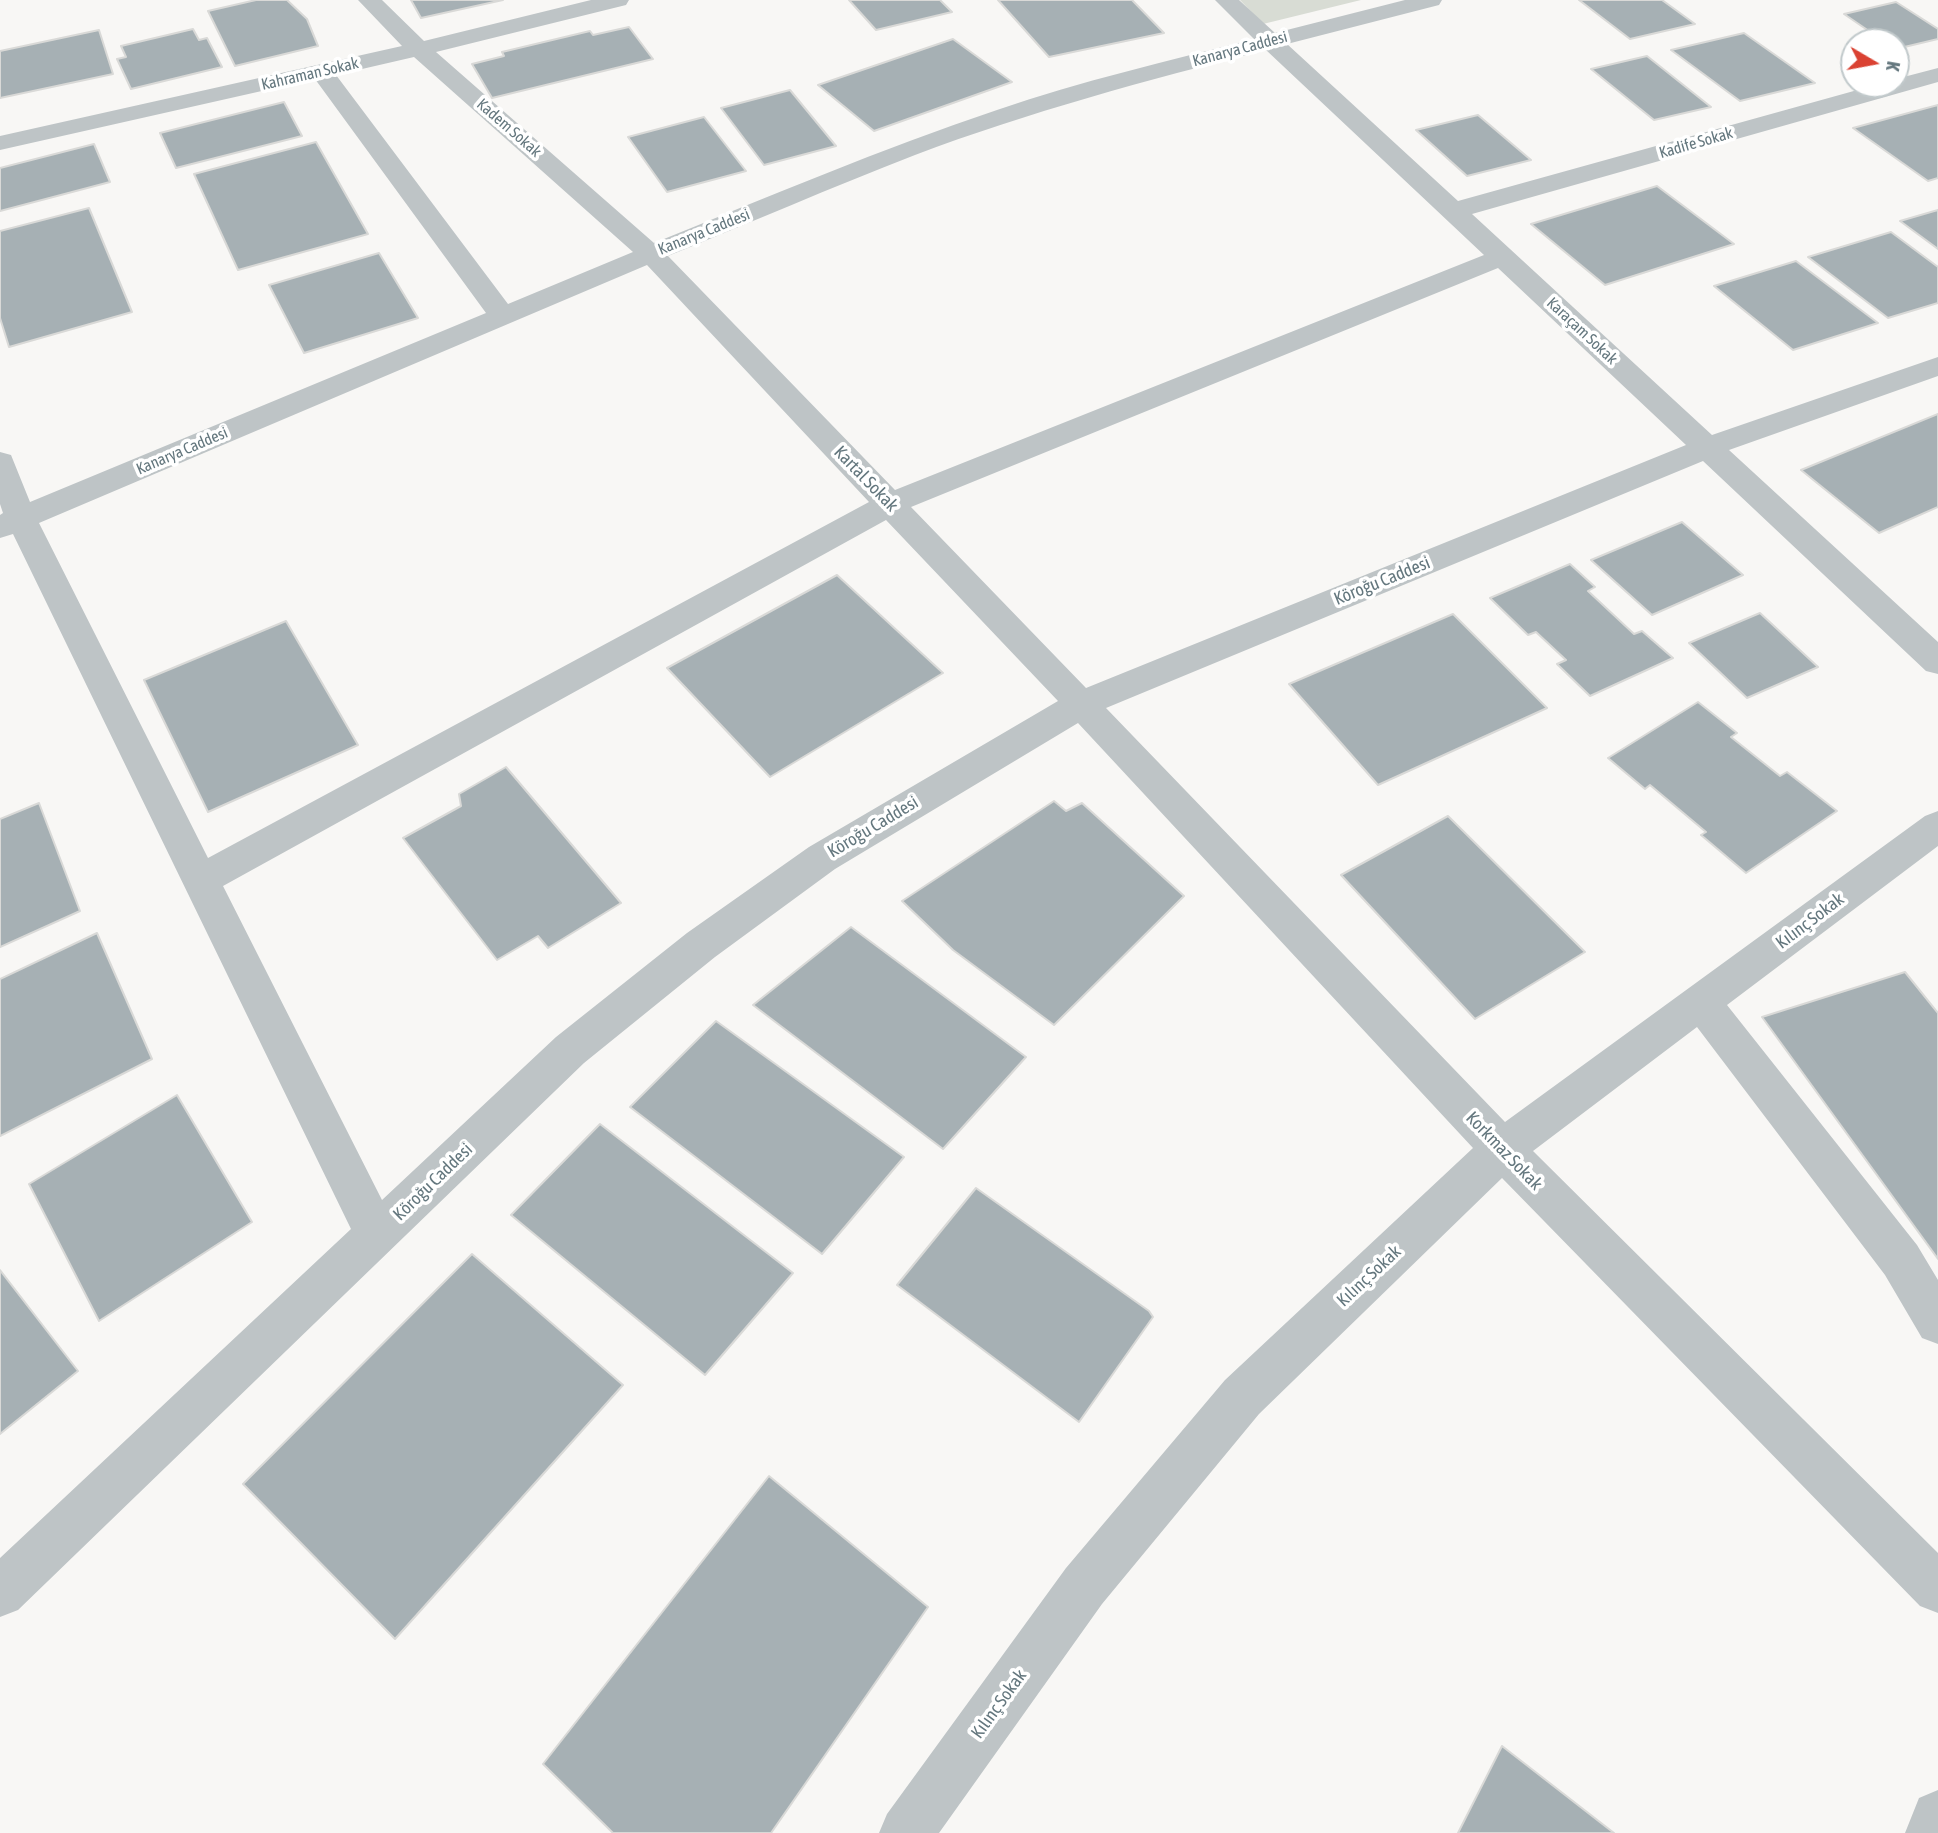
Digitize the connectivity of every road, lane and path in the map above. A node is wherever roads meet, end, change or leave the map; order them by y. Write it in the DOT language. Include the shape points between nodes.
graph roads {
  1 [pos="369,0"];
  2 [pos="618,0"];
  3 [pos="1226,0"];
  4 [pos="1431,0"];
  5 [pos="1270,40"];
  6 [pos="419,49"];
  7 [pos="321,71"];
  8 [pos="1938,75"];
  9 [pos="0,143"];
  10 [pos="1453,211"];
  11 [pos="650,254"];
  12 [pos="1503,257"];
  13 [pos="503,316"];
  14 [pos="1938,366"];
  15 [pos="1708,447"];
  16 [pos="0,462"];
  17 [pos="890,504"];
  18 [pos="10,523"];
  19 [pos="1938,662"];
  20 [pos="1081,704"];
  21 [pos="1938,826"];
  22 [pos="201,880"];
  23 [pos="1701,1002"];
  24 [pos="1502,1149"];
  25 [pos="377,1236"];
  26 [pos="1938,1322"];
  27 [pos="1938,1588"];
  28 [pos="0,1592"];
  29 [pos="1938,1817"];
  30 [pos="906,1833"];
  31 [pos="1931,1833"];
  1 -- 6 [label="street, Kadem Sokak"];
  2 -- 6 [label="street, Kahraman Sokak"];
  3 -- 5 [label="street, Karaçam Sokak"];
  4 -- 5 [label="street, Kanarya Caddesi"];
  5 -- 10 [label="street, Karaçam Sokak"];
  5 -- 11 [label="street, Kanarya Caddesi" via="1009,114 906,150"];
  6 -- 7 [label="street, Kahraman Sokak"];
  6 -- 11 [label="street, Kadem Sokak"];
  7 -- 9 [label="street, Kahraman Sokak"];
  7 -- 13 [label="street"];
  8 -- 10 [label="street, Kadife Sokak"];
  10 -- 12 [label="street, Karaçam Sokak"];
  11 -- 13 [label="street, Kanarya Caddesi"];
  11 -- 17 [label="street, Kartal Sokak"];
  12 -- 15 [label="street, Karaçam Sokak"];
  12 -- 17 [label="street"];
  13 -- 18 [label="street, Kanarya Caddesi"];
  14 -- 15 [label="street, Köroğu Caddesi"];
  15 -- 19 [label="street, Karaçam Sokak"];
  15 -- 20 [label="street, Köroğu Caddesi"];
  16 -- 18 [label="street"];
  17 -- 20 [label="street, Kartal Sokak"];
  17 -- 22 [label="street"];
  18 -- 22 [label="street"];
  20 -- 24 [label="street, Korkmaz Sokak"];
  20 -- 25 [label="street, Köroğu Caddesi" via="822,858 701,945 570,1050"];
  21 -- 23 [label="street, Kılınç Sokak"];
  22 -- 25 [label="street"];
  23 -- 24 [label="street, Kılınç Sokak"];
  23 -- 26 [label="street" via="1901,1259"];
  24 -- 27 [label="street, Korkmaz Sokak"];
  24 -- 30 [label="street, Kılınç Sokak" via="1242,1396 1084,1586"];
  25 -- 28 [label="street, Köroğu Caddesi"];
  29 -- 31 [label="street"];
}
